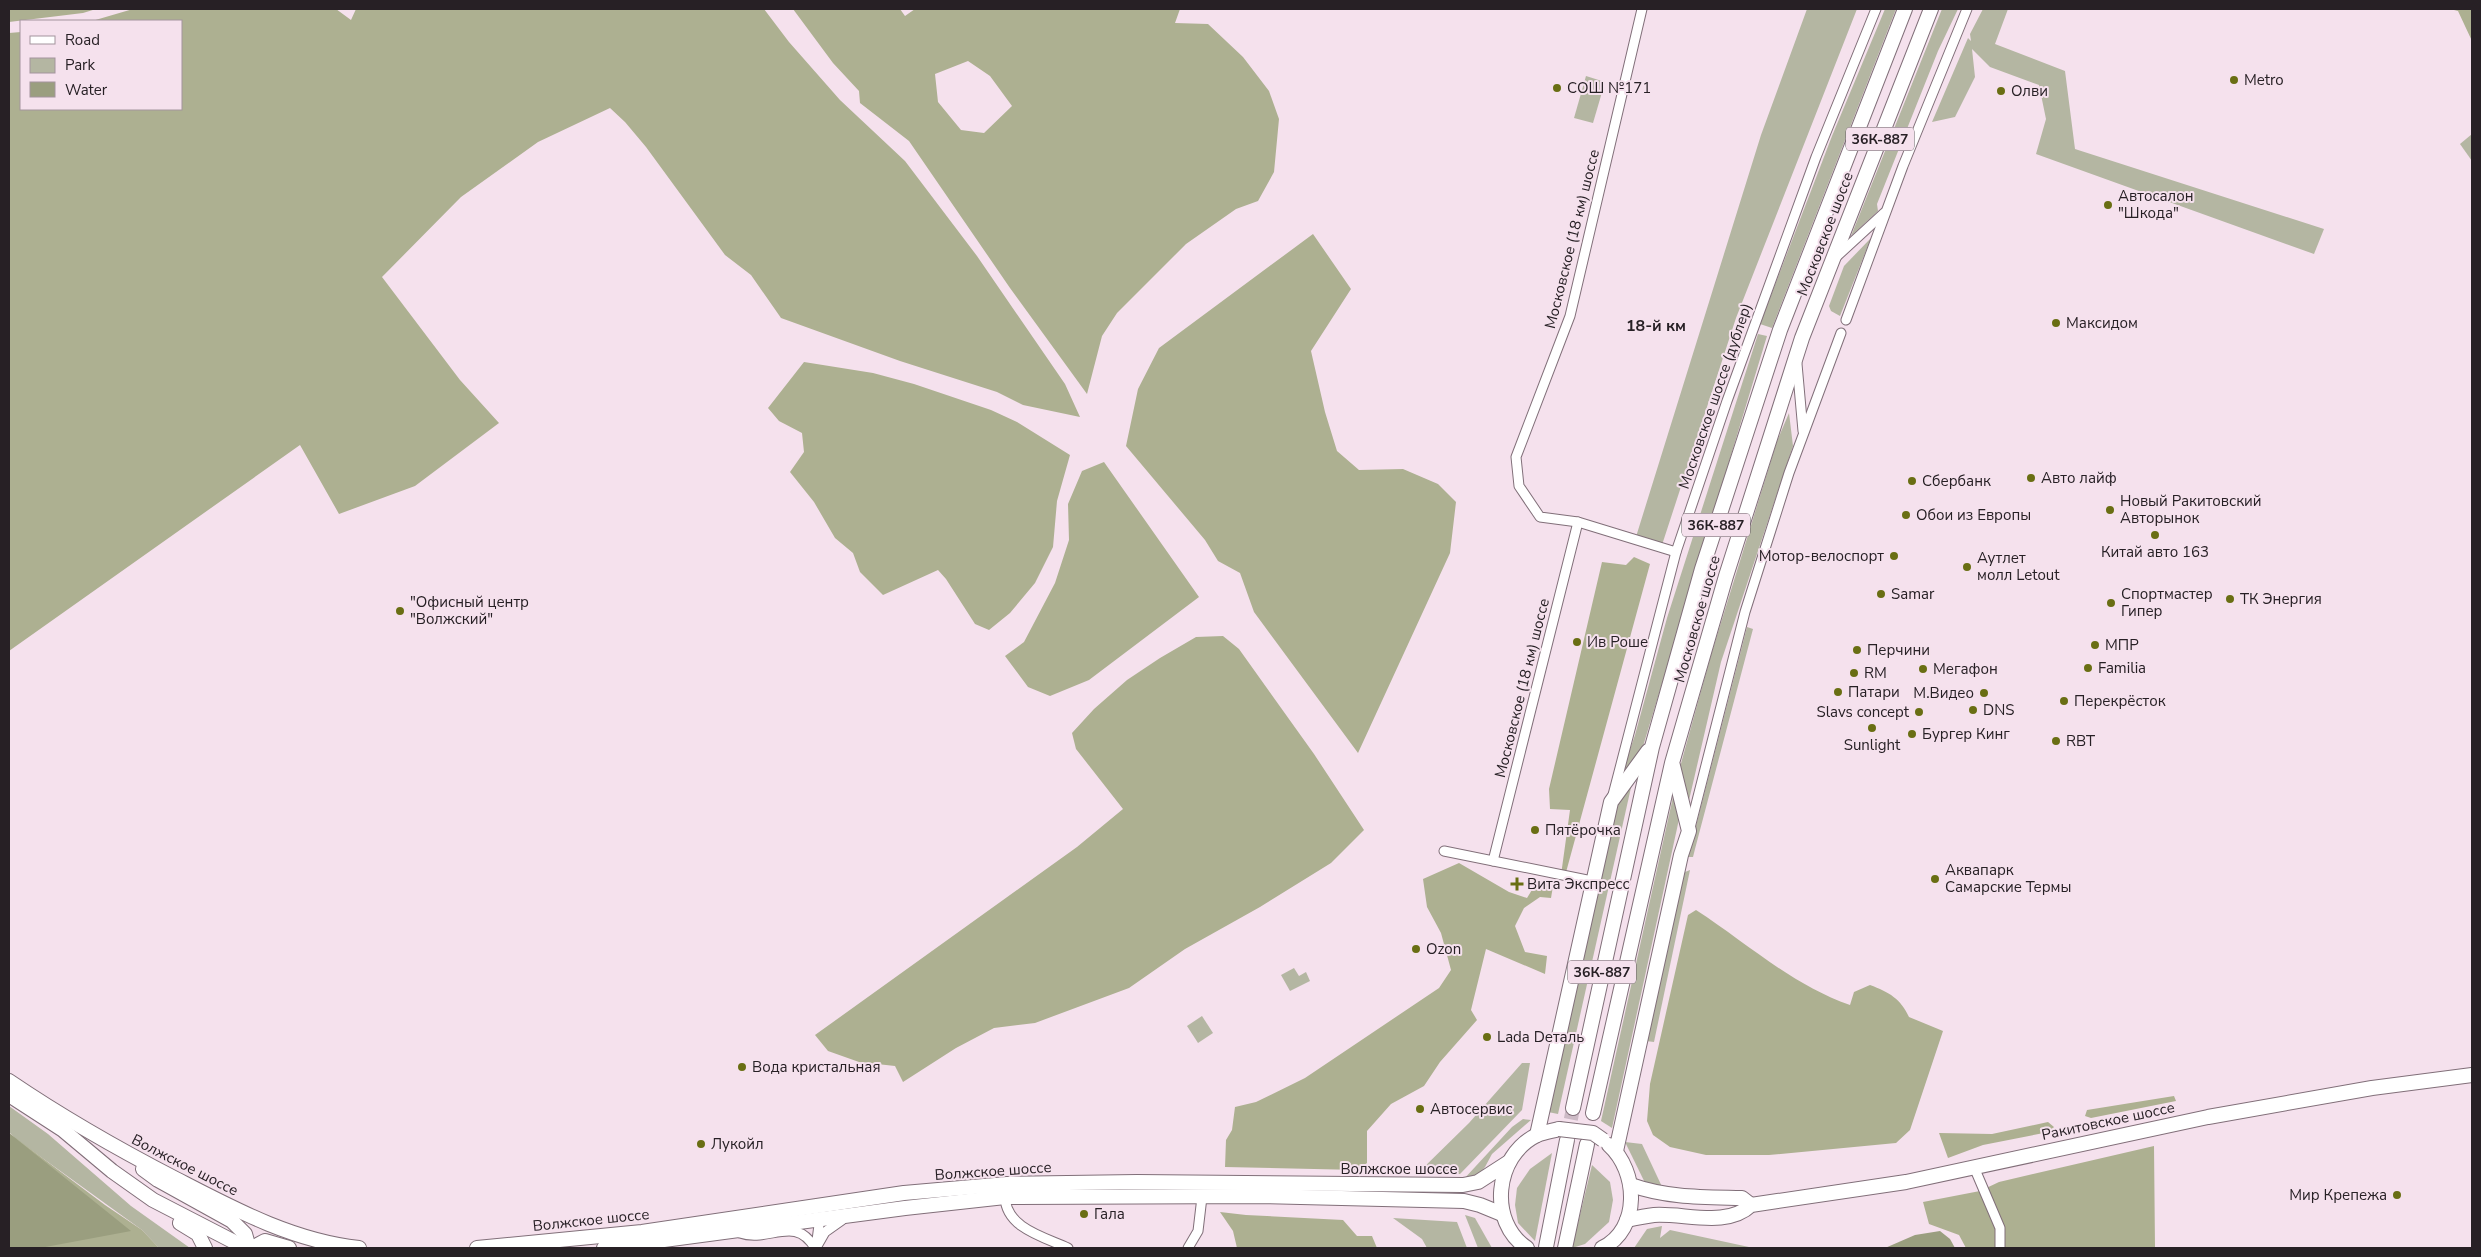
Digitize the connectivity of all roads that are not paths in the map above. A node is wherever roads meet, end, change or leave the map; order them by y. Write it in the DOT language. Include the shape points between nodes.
graph roads {
  1 [pos="1642,9"];
  2 [pos="1876,9"];
  3 [pos="1905,9"];
  4 [pos="1931,9"];
  5 [pos="1967,9"];
  6 [pos="1886,211"];
  7 [pos="1831,263"];
  8 [pos="1789,306"];
  9 [pos="1812,316"];
  10 [pos="1846,320"];
  11 [pos="1841,333"];
  12 [pos="1796,357"];
  13 [pos="1804,433"];
  14 [pos="1578,522"];
  15 [pos="1676,552"];
  16 [pos="1652,747"];
  17 [pos="1672,763"];
  18 [pos="1610,802"];
  19 [pos="1689,831"];
  20 [pos="1444,851"];
  21 [pos="1493,861"];
  22 [pos="1592,881"];
  23 [pos="2472,1075"];
  24 [pos="9,1081"];
  25 [pos="9,1094"];
  26 [pos="1572,1108"];
  27 [pos="1593,1113"];
  28 [pos="1563,1134"];
  29 [pos="1537,1135"];
  30 [pos="1587,1144"];
  31 [pos="121,1151"];
  32 [pos="1616,1151"];
  33 [pos="1509,1162"];
  34 [pos="1974,1167"];
  35 [pos="1632,1185"];
  36 [pos="875,1197"];
  37 [pos="1005,1197"];
  38 [pos="1202,1197"];
  39 [pos="153,1200"];
  40 [pos="1751,1205"];
  41 [pos="794,1208"];
  42 [pos="856,1214"];
  43 [pos="1502,1214"];
  44 [pos="819,1219"];
  45 [pos="1627,1220"];
  46 [pos="796,1222"];
  47 [pos="736,1231"];
  48 [pos="1511,1234"];
  49 [pos="1546,1247"];
  50 [pos="205,1248"];
  51 [pos="249,1248"];
  52 [pos="289,1248"];
  53 [pos="359,1248"];
  54 [pos="477,1248"];
  55 [pos="495,1248"];
  56 [pos="604,1248"];
  57 [pos="816,1248"];
  58 [pos="1068,1248"];
  59 [pos="1188,1248"];
  60 [pos="1512,1248"];
  61 [pos="1527,1248"];
  62 [pos="1564,1248"];
  63 [pos="1604,1248"];
  64 [pos="2000,1248"];
  1 -- 14 [label="street, Московское (18 км) шоссе" via="1570,316 1516,457 1519,486 1540,517"];
  2 -- 15 [label="street, Московское шоссе (дублер)" via="1754,322"];
  3 -- 8 [label="main road, Московское шоссе / 36К-887"];
  4 -- 7 [label="main road, Московское шоссе / 36К-887"];
  5 -- 6 [label="street"];
  6 -- 7 [label="street"];
  6 -- 10 [label="street"];
  7 -- 9 [label="main road, Московское шоссе / 36К-887"];
  8 -- 9 [label="main road"];
  8 -- 16 [label="main road, Московское шоссе / 36К-887" via="1702,569"];
  9 -- 12 [label="main road, Московское шоссе / 36К-887"];
  11 -- 13 [label="street"];
  12 -- 13 [label="street"];
  12 -- 17 [label="main road, Московское шоссе / 36К-887" via="1726,576"];
  13 -- 19 [label="street" via="1745,612"];
  14 -- 15 [label="street, Московское (18 км) шоссе"];
  14 -- 21 [label="street, Московское (18 км) шоссе"];
  15 -- 18 [label="street, Московское шоссе (дублер)"];
  16 -- 18 [label="main road"];
  16 -- 26 [label="main road, Московское шоссе / 36К-887"];
  17 -- 19 [label="main road"];
  17 -- 27 [label="main road, Московское шоссе / 36К-887"];
  18 -- 22 [label="main road"];
  19 -- 32 [label="main road"];
  20 -- 21 [label="street"];
  21 -- 22 [label="street"];
  22 -- 29 [label="main road"];
  23 -- 34 [label="main road, Ракитовское шоссе" via="2372,1088 2208,1117"];
  24 -- 31 [label="main road, Волжское шоссе"];
  25 -- 39 [label="main road" via="63,1130"];
  28 -- 29 [label="main road"];
  28 -- 32 [label="main road, bridge" via="1593,1133"];
  28 -- 49 [label="main road"];
  29 -- 33 [label="main road"];
  30 -- 62 [label="main road"];
  31 -- 51 [label="main road" via="158,1180 239,1226"];
  31 -- 53 [label="main road, Волжское шоссе" via="253,1218 311,1239"];
  32 -- 35 [label="main road"];
  33 -- 36 [label="main road, Волжское шоссе" via="1478,1182 1467,1185 1056,1183 1007,1184"];
  33 -- 43 [label="main road" via="1500,1186"];
  34 -- 40 [label="main road, Ракитовское шоссе" via="1906,1182"];
  34 -- 64 [label="street" via="2000,1228"];
  35 -- 40 [label="main road, Ракитовское шоссе" via="1672,1196 1742,1198"];
  35 -- 45 [label="main road"];
  36 -- 41 [label="main road, Волжское шоссе"];
  36 -- 44 [label="street" via="853,1206 825,1211"];
  37 -- 38 [label="main road, Волжское шоссе"];
  37 -- 42 [label="main road, Волжское шоссе"];
  37 -- 58 [label="street" via="1005,1208 1017,1223"];
  38 -- 43 [label="main road, Волжское шоссе" via="1464,1201"];
  38 -- 59 [label="street" via="1198,1231"];
  39 -- 50 [label="main road" via="172,1219 198,1234"];
  39 -- 51 [label="main road"];
  40 -- 45 [label="main road, Ракитовское шоссе" via="1742,1213 1720,1217 1654,1215"];
  41 -- 46 [label="main road" via="798,1214"];
  41 -- 55 [label="main road, Волжское шоссе" via="642,1232"];
  42 -- 44 [label="main road, Волжское шоссе"];
  42 -- 57 [label="street" via="830,1226"];
  43 -- 48 [label="main road"];
  44 -- 46 [label="main road, Волжское шоссе"];
  44 -- 57 [label="street"];
  45 -- 63 [label="main road" via="1618,1235"];
  46 -- 47 [label="main road, Волжское шоссе"];
  47 -- 56 [label="main road, Волжское шоссе"];
  47 -- 57 [label="street" via="752,1235 797,1231"];
  48 -- 60 [label="main road"];
  48 -- 61 [label="main road"];
  51 -- 52 [label="main road" via="264,1241"];
  54 -- 55 [label="main road, Волжское шоссе"];
}
